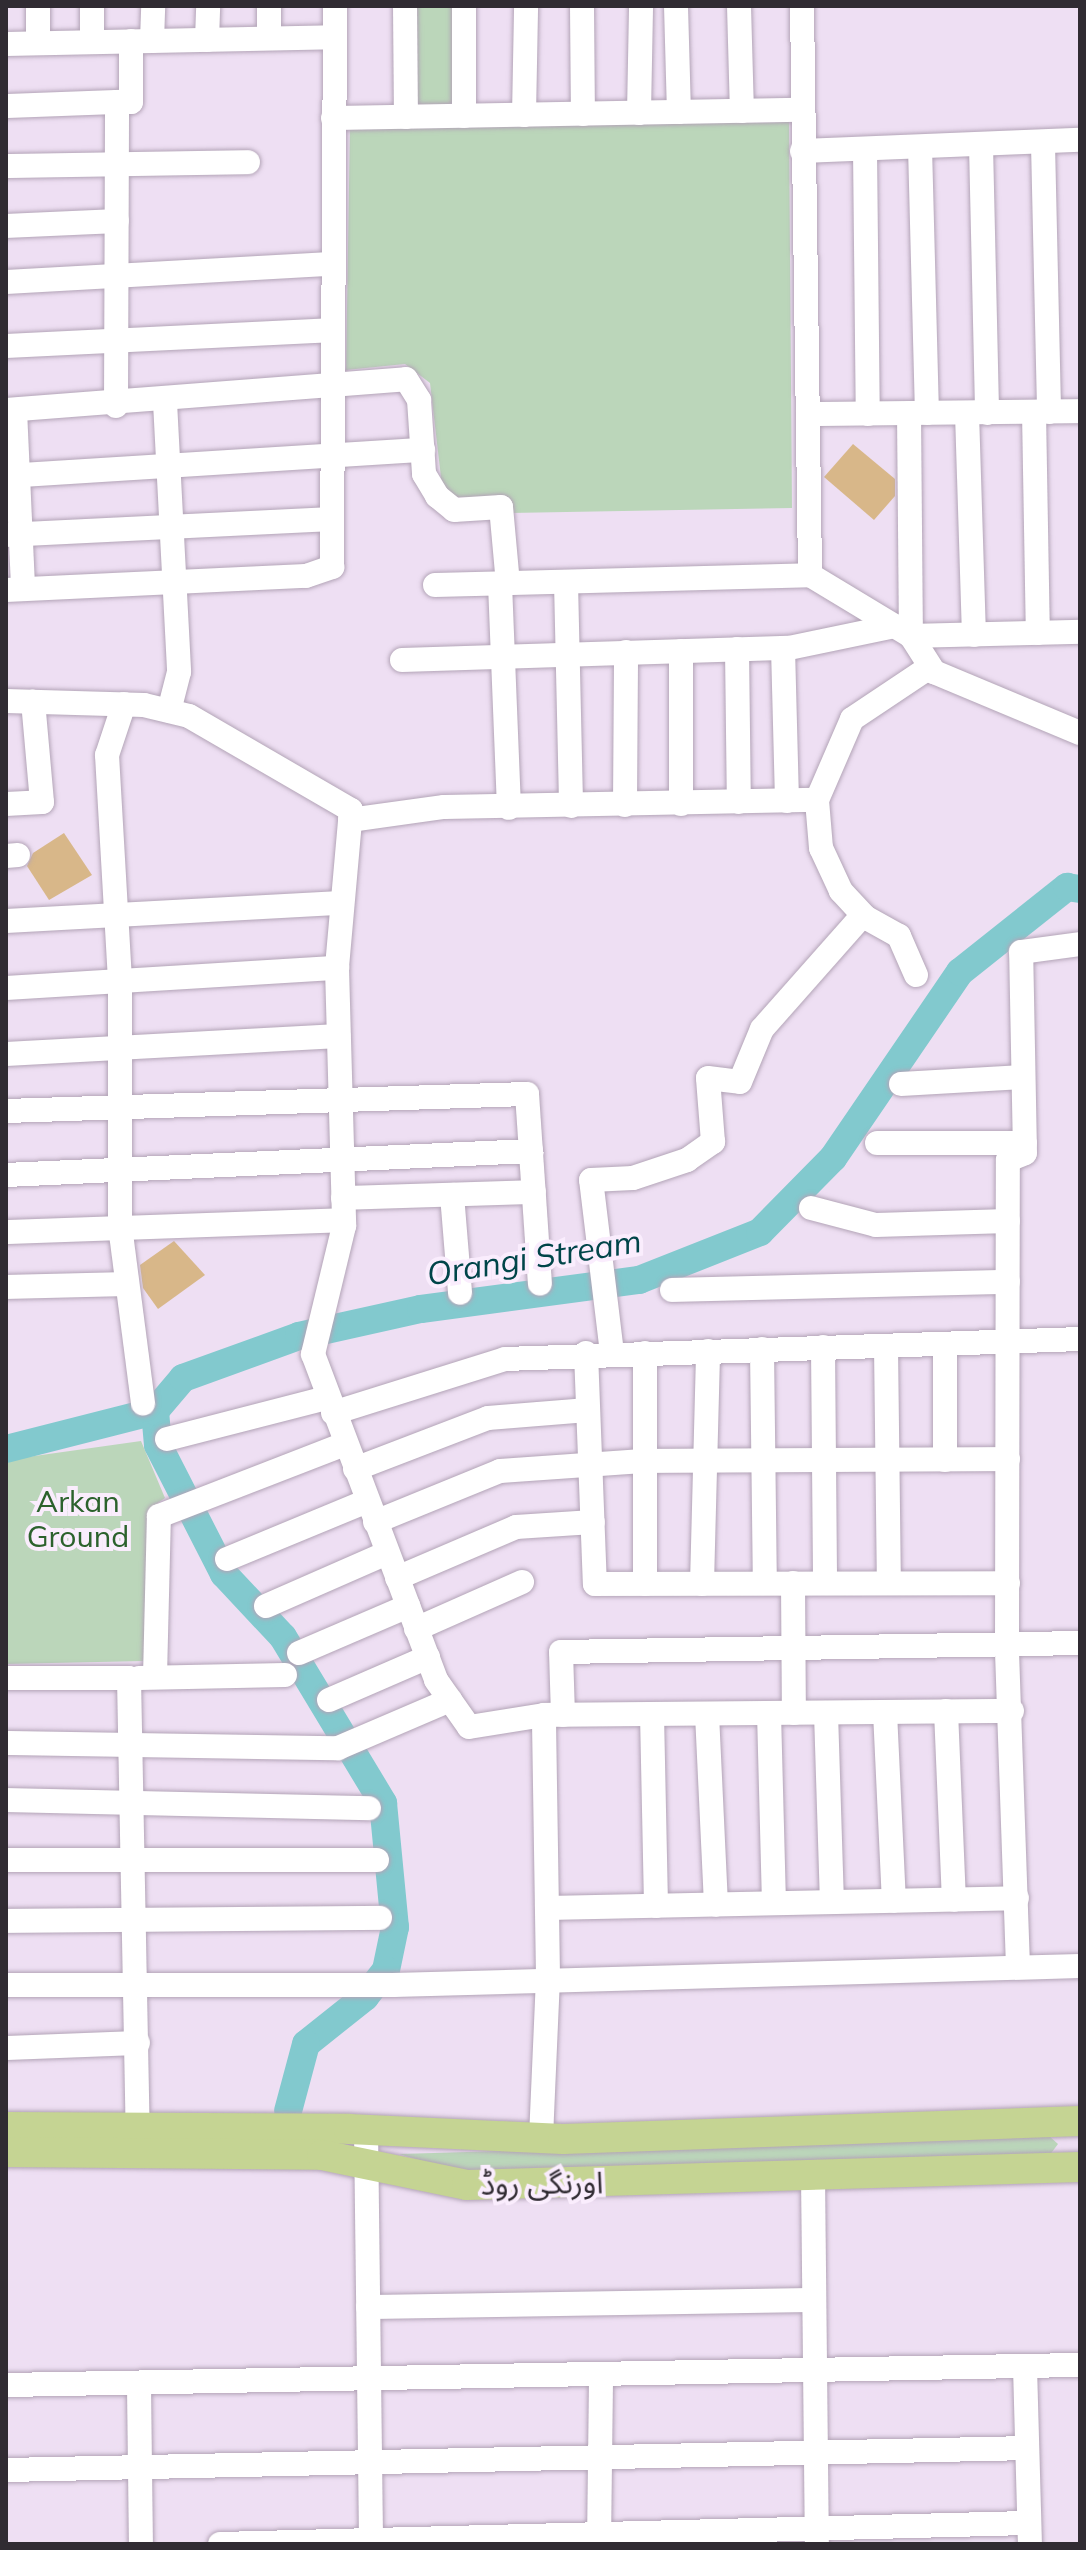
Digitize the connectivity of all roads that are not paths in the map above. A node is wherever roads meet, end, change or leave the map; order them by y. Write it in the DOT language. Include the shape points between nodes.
graph roads {
  1 [pos="38,6"];
  2 [pos="92,6"];
  3 [pos="153,6"];
  4 [pos="208,6"];
  5 [pos="269,6"];
  6 [pos="335,6"];
  7 [pos="405,6"];
  8 [pos="464,6"];
  9 [pos="526,6"];
  10 [pos="582,6"];
  11 [pos="641,6"];
  12 [pos="676,6"];
  13 [pos="739,6"];
  14 [pos="802,6"];
  15 [pos="334,37"];
  16 [pos="269,38"];
  17 [pos="207,40"];
  18 [pos="142,41"];
  19 [pos="92,42"];
  20 [pos="38,43"];
  21 [pos="6,44"];
  22 [pos="117,102"];
  23 [pos="6,106"];
  24 [pos="802,110"];
  25 [pos="742,111"];
  26 [pos="679,112"];
  27 [pos="639,113"];
  28 [pos="583,114"];
  29 [pos="524,115"];
  30 [pos="464,116"];
  31 [pos="406,117"];
  32 [pos="333,118"];
  33 [pos="1080,140"];
  34 [pos="1043,144"];
  35 [pos="981,145"];
  36 [pos="920,147"];
  37 [pos="865,149"];
  38 [pos="802,151"];
  39 [pos="248,162"];
  40 [pos="117,163"];
  41 [pos="6,166"];
  42 [pos="117,221"];
  43 [pos="6,226"];
  44 [pos="331,264"];
  45 [pos="117,276"];
  46 [pos="6,282"];
  47 [pos="330,330"];
  48 [pos="116,340"];
  49 [pos="6,346"];
  50 [pos="329,389"];
  51 [pos="165,402"];
  52 [pos="116,406"];
  53 [pos="10,410"];
  54 [pos="1080,411"];
  55 [pos="1041,412"];
  56 [pos="918,413"];
  57 [pos="977,413"];
  58 [pos="808,414"];
  59 [pos="868,414"];
  60 [pos="423,450"];
  61 [pos="330,456"];
  62 [pos="169,467"];
  63 [pos="11,476"];
  64 [pos="331,519"];
  65 [pos="172,527"];
  66 [pos="12,535"];
  67 [pos="810,575"];
  68 [pos="175,582"];
  69 [pos="566,582"];
  70 [pos="504,584"];
  71 [pos="435,585"];
  72 [pos="15,589"];
  73 [pos="903,631"];
  74 [pos="1080,632"];
  75 [pos="1038,633"];
  76 [pos="974,635"];
  77 [pos="783,648"];
  78 [pos="737,649"];
  79 [pos="681,651"];
  80 [pos="626,652"];
  81 [pos="567,653"];
  82 [pos="503,655"];
  83 [pos="402,660"];
  84 [pos="930,667"];
  85 [pos="6,701"];
  86 [pos="33,701"];
  87 [pos="124,704"];
  88 [pos="169,711"];
  89 [pos="1080,733"];
  90 [pos="817,800"];
  91 [pos="787,801"];
  92 [pos="739,802"];
  93 [pos="6,804"];
  94 [pos="681,804"];
  95 [pos="625,805"];
  96 [pos="571,806"];
  97 [pos="509,808"];
  98 [pos="350,820"];
  99 [pos="341,903"];
  100 [pos="118,913"];
  101 [pos="863,915"];
  102 [pos="6,921"];
  103 [pos="1080,944"];
  104 [pos="337,968"];
  105 [pos="916,975"];
  106 [pos="120,980"];
  107 [pos="6,988"];
  108 [pos="339,1036"];
  109 [pos="119,1049"];
  110 [pos="6,1054"];
  111 [pos="1023,1077"];
  112 [pos="901,1084"];
  113 [pos="341,1098"];
  114 [pos="119,1105"];
  115 [pos="6,1111"];
  116 [pos="877,1143"];
  117 [pos="1025,1143"];
  118 [pos="531,1151"];
  119 [pos="342,1154"];
  120 [pos="119,1169"];
  121 [pos="6,1175"];
  122 [pos="534,1192"];
  123 [pos="452,1195"];
  124 [pos="811,1208"];
  125 [pos="344,1209"];
  126 [pos="1008,1221"];
  127 [pos="120,1226"];
  128 [pos="6,1232"];
  129 [pos="1008,1282"];
  130 [pos="126,1284"];
  131 [pos="540,1284"];
  132 [pos="6,1287"];
  133 [pos="672,1290"];
  134 [pos="460,1293"];
  135 [pos="1080,1339"];
  136 [pos="1008,1342"];
  137 [pos="945,1344"];
  138 [pos="886,1346"];
  139 [pos="823,1347"];
  140 [pos="762,1349"];
  141 [pos="708,1351"];
  142 [pos="586,1353"];
  143 [pos="612,1353"];
  144 [pos="645,1353"];
  145 [pos="143,1404"];
  146 [pos="330,1405"];
  147 [pos="588,1410"];
  148 [pos="167,1439"];
  149 [pos="345,1444"];
  150 [pos="1008,1459"];
  151 [pos="765,1460"];
  152 [pos="824,1460"];
  153 [pos="887,1460"];
  154 [pos="945,1460"];
  155 [pos="643,1461"];
  156 [pos="704,1461"];
  157 [pos="590,1463"];
  158 [pos="355,1469"];
  159 [pos="371,1511"];
  160 [pos="593,1522"];
  161 [pos="387,1553"];
  162 [pos="227,1559"];
  163 [pos="397,1578"];
  164 [pos="522,1582"];
  165 [pos="765,1583"];
  166 [pos="793,1583"];
  167 [pos="825,1583"];
  168 [pos="889,1583"];
  169 [pos="1008,1583"];
  170 [pos="645,1584"];
  171 [pos="702,1584"];
  172 [pos="266,1606"];
  173 [pos="412,1617"];
  174 [pos="1080,1643"];
  175 [pos="1007,1644"];
  176 [pos="793,1647"];
  177 [pos="299,1653"];
  178 [pos="428,1657"];
  179 [pos="285,1675"];
  180 [pos="155,1677"];
  181 [pos="6,1678"];
  182 [pos="129,1678"];
  183 [pos="329,1700"];
  184 [pos="450,1700"];
  185 [pos="946,1711"];
  186 [pos="1012,1711"];
  187 [pos="885,1712"];
  188 [pos="769,1713"];
  189 [pos="794,1713"];
  190 [pos="826,1713"];
  191 [pos="652,1714"];
  192 [pos="707,1714"];
  193 [pos="553,1715"];
  194 [pos="131,1742"];
  195 [pos="6,1743"];
  196 [pos="132,1798"];
  197 [pos="6,1800"];
  198 [pos="369,1808"];
  199 [pos="134,1856"];
  200 [pos="6,1860"];
  201 [pos="377,1860"];
  202 [pos="1017,1898"];
  203 [pos="954,1900"];
  204 [pos="894,1901"];
  205 [pos="832,1902"];
  206 [pos="774,1903"];
  207 [pos="716,1905"];
  208 [pos="656,1906"];
  209 [pos="547,1908"];
  210 [pos="136,1918"];
  211 [pos="380,1918"];
  212 [pos="6,1921"];
  213 [pos="1080,1966"];
  214 [pos="1018,1967"];
  215 [pos="548,1976"];
  216 [pos="138,1982"];
  217 [pos="6,1985"];
  218 [pos="138,2043"];
  219 [pos="6,2048"];
  220 [pos="1080,2121"];
  221 [pos="6,2127"];
  222 [pos="138,2128"];
  223 [pos="366,2129"];
  224 [pos="541,2138"];
  225 [pos="6,2152"];
  226 [pos="366,2164"];
  227 [pos="1080,2167"];
  228 [pos="813,2174"];
  229 [pos="814,2300"];
  230 [pos="368,2307"];
  231 [pos="1080,2365"];
  232 [pos="1025,2367"];
  233 [pos="819,2375"];
  234 [pos="601,2377"];
  235 [pos="369,2384"];
  236 [pos="6,2385"];
  237 [pos="139,2386"];
  238 [pos="1027,2448"];
  239 [pos="816,2452"];
  240 [pos="597,2459"];
  241 [pos="370,2462"];
  242 [pos="139,2467"];
  243 [pos="6,2470"];
  244 [pos="1030,2533"];
  245 [pos="817,2539"];
  246 [pos="599,2540"];
  247 [pos="371,2543"];
  248 [pos="141,2544"];
  249 [pos="220,2544"];
  1 -- 20 [label="street"];
  2 -- 19 [label="street"];
  3 -- 18 [label="street"];
  4 -- 17 [label="street"];
  5 -- 16 [label="street"];
  6 -- 15 [label="street"];
  7 -- 31 [label="street"];
  8 -- 30 [label="street"];
  9 -- 29 [label="street"];
  10 -- 28 [label="street"];
  11 -- 27 [label="street"];
  12 -- 26 [label="street"];
  13 -- 25 [label="street"];
  14 -- 24 [label="street"];
  15 -- 16 [label="street"];
  15 -- 32 [label="street"];
  16 -- 17 [label="street"];
  17 -- 18 [label="street"];
  18 -- 19 [label="street"];
  18 -- 22 [label="street" via="131,102"];
  19 -- 20 [label="street"];
  20 -- 21 [label="street"];
  22 -- 23 [label="street"];
  22 -- 40 [label="street"];
  24 -- 25 [label="street"];
  24 -- 38 [label="street"];
  25 -- 26 [label="street"];
  26 -- 27 [label="street"];
  27 -- 28 [label="street"];
  28 -- 29 [label="street"];
  29 -- 30 [label="street"];
  30 -- 31 [label="street"];
  31 -- 32 [label="street"];
  32 -- 44 [label="street"];
  33 -- 34 [label="street"];
  34 -- 35 [label="street"];
  34 -- 55 [label="street"];
  35 -- 36 [label="street"];
  35 -- 57 [label="street"];
  36 -- 37 [label="street"];
  36 -- 56 [label="street"];
  37 -- 38 [label="street"];
  37 -- 59 [label="street"];
  38 -- 58 [label="street"];
  39 -- 40 [label="street"];
  40 -- 41 [label="street"];
  40 -- 42 [label="street"];
  42 -- 43 [label="street"];
  42 -- 45 [label="street"];
  44 -- 45 [label="street"];
  44 -- 47 [label="street"];
  45 -- 46 [label="street"];
  45 -- 48 [label="street"];
  47 -- 48 [label="street"];
  47 -- 50 [label="street"];
  48 -- 49 [label="street"];
  48 -- 52 [label="street"];
  50 -- 51 [label="street"];
  50 -- 60 [label="street" via="360,377 406,379 419,400"];
  50 -- 61 [label="street"];
  51 -- 52 [label="street"];
  51 -- 62 [label="street"];
  52 -- 53 [label="street"];
  53 -- 63 [label="street"];
  54 -- 55 [label="street"];
  55 -- 57 [label="street"];
  55 -- 75 [label="street"];
  56 -- 57 [label="street"];
  56 -- 59 [label="street"];
  56 -- 73 [label="street"];
  57 -- 76 [label="street"];
  58 -- 59 [label="street"];
  58 -- 67 [label="street"];
  60 -- 61 [label="street"];
  60 -- 70 [label="street" via="424,474 454,510 501,507"];
  61 -- 62 [label="street"];
  61 -- 64 [label="street"];
  62 -- 63 [label="street"];
  62 -- 65 [label="street"];
  63 -- 66 [label="street"];
  64 -- 65 [label="street"];
  64 -- 68 [label="street" via="332,567 306,576"];
  65 -- 66 [label="street"];
  65 -- 68 [label="street"];
  66 -- 72 [label="street"];
  67 -- 69 [label="street"];
  67 -- 73 [label="street"];
  68 -- 72 [label="street"];
  68 -- 88 [label="street" via="179,672"];
  69 -- 70 [label="street"];
  69 -- 81 [label="street"];
  70 -- 71 [label="street"];
  70 -- 82 [label="street"];
  73 -- 76 [label="street"];
  73 -- 77 [label="street"];
  73 -- 84 [label="street"];
  74 -- 75 [label="street"];
  75 -- 76 [label="street"];
  77 -- 78 [label="street"];
  77 -- 91 [label="street"];
  78 -- 79 [label="street"];
  78 -- 92 [label="street"];
  79 -- 80 [label="street"];
  79 -- 94 [label="street"];
  80 -- 81 [label="street"];
  80 -- 95 [label="street"];
  81 -- 82 [label="street"];
  81 -- 96 [label="street"];
  82 -- 83 [label="street"];
  82 -- 97 [label="street"];
  84 -- 89 [label="street" via="1007,707"];
  84 -- 90 [label="street" via="852,719"];
  85 -- 86 [label="street"];
  86 -- 87 [label="street"];
  86 -- 93 [label="street" via="42,802"];
  87 -- 88 [label="street"];
  87 -- 100 [label="street" via="107,755"];
  88 -- 98 [label="street" via="292,772 351,810"];
  90 -- 91 [label="street"];
  90 -- 101 [label="street" via="821,848 841,891"];
  91 -- 92 [label="street"];
  92 -- 94 [label="street"];
  94 -- 95 [label="street"];
  95 -- 96 [label="street"];
  96 -- 97 [label="street"];
  97 -- 98 [label="street" via="444,807"];
  98 -- 99 [label="street"];
  99 -- 100 [label="street"];
  99 -- 104 [label="street"];
  100 -- 102 [label="street"];
  100 -- 106 [label="street"];
  101 -- 105 [label="street" via="899,936"];
  101 -- 143 [label="street" via="762,1029 740,1082 708,1078 713,1142 687,1160 633,1178 591,1180"];
  103 -- 111 [label="street" via="1021,952"];
  104 -- 106 [label="street"];
  104 -- 108 [label="street"];
  106 -- 107 [label="street"];
  106 -- 109 [label="street"];
  108 -- 109 [label="street"];
  108 -- 113 [label="street"];
  109 -- 110 [label="street"];
  109 -- 114 [label="street"];
  111 -- 112 [label="street"];
  111 -- 117 [label="street"];
  113 -- 114 [label="street"];
  113 -- 118 [label="street" via="527,1094"];
  113 -- 119 [label="street"];
  114 -- 115 [label="street"];
  114 -- 120 [label="street"];
  116 -- 117 [label="street"];
  117 -- 126 [label="street" via="1025,1153 1008,1160"];
  118 -- 119 [label="street"];
  118 -- 122 [label="street"];
  119 -- 120 [label="street"];
  119 -- 125 [label="street"];
  120 -- 121 [label="street"];
  120 -- 127 [label="street"];
  122 -- 123 [label="street"];
  122 -- 131 [label="street"];
  123 -- 125 [label="street"];
  123 -- 134 [label="street"];
  124 -- 126 [label="street" via="876,1225"];
  125 -- 127 [label="street"];
  125 -- 146 [label="street" via="328,1309 313,1354"];
  126 -- 129 [label="street"];
  127 -- 128 [label="street"];
  127 -- 130 [label="street"];
  129 -- 133 [label="street"];
  129 -- 136 [label="street"];
  130 -- 132 [label="street"];
  130 -- 145 [label="street"];
  135 -- 136 [label="street"];
  136 -- 137 [label="street"];
  136 -- 150 [label="street"];
  137 -- 138 [label="street"];
  137 -- 154 [label="street"];
  138 -- 139 [label="street"];
  138 -- 153 [label="street"];
  139 -- 140 [label="street"];
  139 -- 152 [label="street"];
  140 -- 141 [label="street"];
  140 -- 151 [label="street"];
  141 -- 144 [label="street"];
  141 -- 156 [label="street"];
  142 -- 143 [label="street"];
  142 -- 146 [label="street" via="505,1359"];
  142 -- 147 [label="street"];
  143 -- 144 [label="street"];
  144 -- 155 [label="street"];
  146 -- 148 [label="street"];
  146 -- 149 [label="street"];
  147 -- 157 [label="street"];
  147 -- 158 [label="street" via="488,1418"];
  149 -- 158 [label="street"];
  149 -- 180 [label="street" via="159,1516"];
  150 -- 154 [label="street"];
  150 -- 169 [label="street"];
  151 -- 152 [label="street"];
  151 -- 156 [label="street"];
  151 -- 165 [label="street"];
  152 -- 153 [label="street"];
  152 -- 167 [label="street"];
  153 -- 154 [label="street"];
  153 -- 168 [label="street"];
  155 -- 156 [label="street"];
  155 -- 157 [label="street"];
  155 -- 170 [label="street"];
  156 -- 171 [label="street"];
  157 -- 159 [label="street" via="500,1471"];
  157 -- 160 [label="street"];
  158 -- 159 [label="street"];
  159 -- 161 [label="street"];
  159 -- 162 [label="street"];
  160 -- 163 [label="street" via="516,1527"];
  160 -- 170 [label="street" via="595,1584"];
  161 -- 163 [label="street"];
  161 -- 172 [label="street"];
  163 -- 173 [label="street"];
  164 -- 173 [label="street"];
  165 -- 166 [label="street"];
  165 -- 171 [label="street"];
  166 -- 167 [label="street"];
  166 -- 176 [label="street"];
  167 -- 168 [label="street"];
  168 -- 169 [label="street"];
  169 -- 175 [label="street"];
  170 -- 171 [label="street"];
  173 -- 177 [label="street"];
  173 -- 178 [label="street"];
  174 -- 175 [label="street"];
  175 -- 176 [label="street"];
  175 -- 186 [label="street"];
  176 -- 189 [label="street"];
  176 -- 193 [label="street" via="561,1652"];
  178 -- 183 [label="street"];
  178 -- 184 [label="street"];
  179 -- 180 [label="street"];
  180 -- 182 [label="street"];
  181 -- 182 [label="street"];
  182 -- 194 [label="street"];
  184 -- 193 [label="street" via="469,1727"];
  184 -- 194 [label="street" via="348,1746"];
  185 -- 186 [label="street"];
  185 -- 187 [label="street"];
  185 -- 203 [label="street"];
  186 -- 202 [label="street"];
  187 -- 190 [label="street"];
  187 -- 204 [label="street"];
  188 -- 189 [label="street"];
  188 -- 192 [label="street"];
  188 -- 206 [label="street"];
  189 -- 190 [label="street"];
  190 -- 205 [label="street"];
  191 -- 192 [label="street"];
  191 -- 193 [label="street"];
  191 -- 208 [label="street"];
  192 -- 207 [label="street"];
  193 -- 209 [label="street"];
  194 -- 195 [label="street"];
  194 -- 196 [label="street"];
  196 -- 197 [label="street"];
  196 -- 198 [label="street"];
  196 -- 199 [label="street"];
  199 -- 200 [label="street"];
  199 -- 201 [label="street"];
  199 -- 210 [label="street"];
  202 -- 203 [label="street"];
  202 -- 214 [label="street"];
  203 -- 204 [label="street"];
  204 -- 205 [label="street"];
  205 -- 206 [label="street"];
  206 -- 207 [label="street"];
  207 -- 208 [label="street"];
  208 -- 209 [label="street"];
  209 -- 215 [label="street"];
  210 -- 211 [label="street"];
  210 -- 212 [label="street"];
  210 -- 216 [label="street"];
  213 -- 214 [label="street"];
  214 -- 215 [label="street"];
  215 -- 216 [label="street" via="393,1985"];
  215 -- 224 [label="street"];
  216 -- 217 [label="street"];
  216 -- 218 [label="street"];
  218 -- 219 [label="street"];
  218 -- 222 [label="street"];
  220 -- 224 [label="main road, اورنگی روڈ"];
  221 -- 222 [label="main road, اورنگی روڈ"];
  222 -- 223 [label="main road, اورنگی روڈ"];
  223 -- 224 [label="main road, اورنگی روڈ"];
  223 -- 226 [label="street"];
  225 -- 226 [label="main road, اورنگی روڈ" via="322,2155"];
  226 -- 228 [label="main road, اورنگی روڈ" via="467,2185"];
  226 -- 230 [label="street"];
  227 -- 228 [label="main road, اورنگی روڈ"];
  228 -- 229 [label="street"];
  229 -- 230 [label="street"];
  229 -- 233 [label="street"];
  230 -- 235 [label="street"];
  231 -- 232 [label="street"];
  232 -- 233 [label="street"];
  232 -- 238 [label="street"];
  233 -- 234 [label="street"];
  233 -- 239 [label="street"];
  234 -- 235 [label="street"];
  234 -- 240 [label="street"];
  235 -- 237 [label="street"];
  235 -- 241 [label="street"];
  236 -- 237 [label="street"];
  237 -- 242 [label="street"];
  238 -- 239 [label="street"];
  238 -- 244 [label="street"];
  239 -- 240 [label="street"];
  239 -- 245 [label="street"];
  240 -- 241 [label="street"];
  240 -- 246 [label="street"];
  241 -- 242 [label="street"];
  241 -- 247 [label="street"];
  242 -- 243 [label="street"];
  242 -- 248 [label="street"];
  244 -- 245 [label="street"];
  245 -- 246 [label="street"];
  246 -- 247 [label="street"];
  247 -- 249 [label="street"];
}
